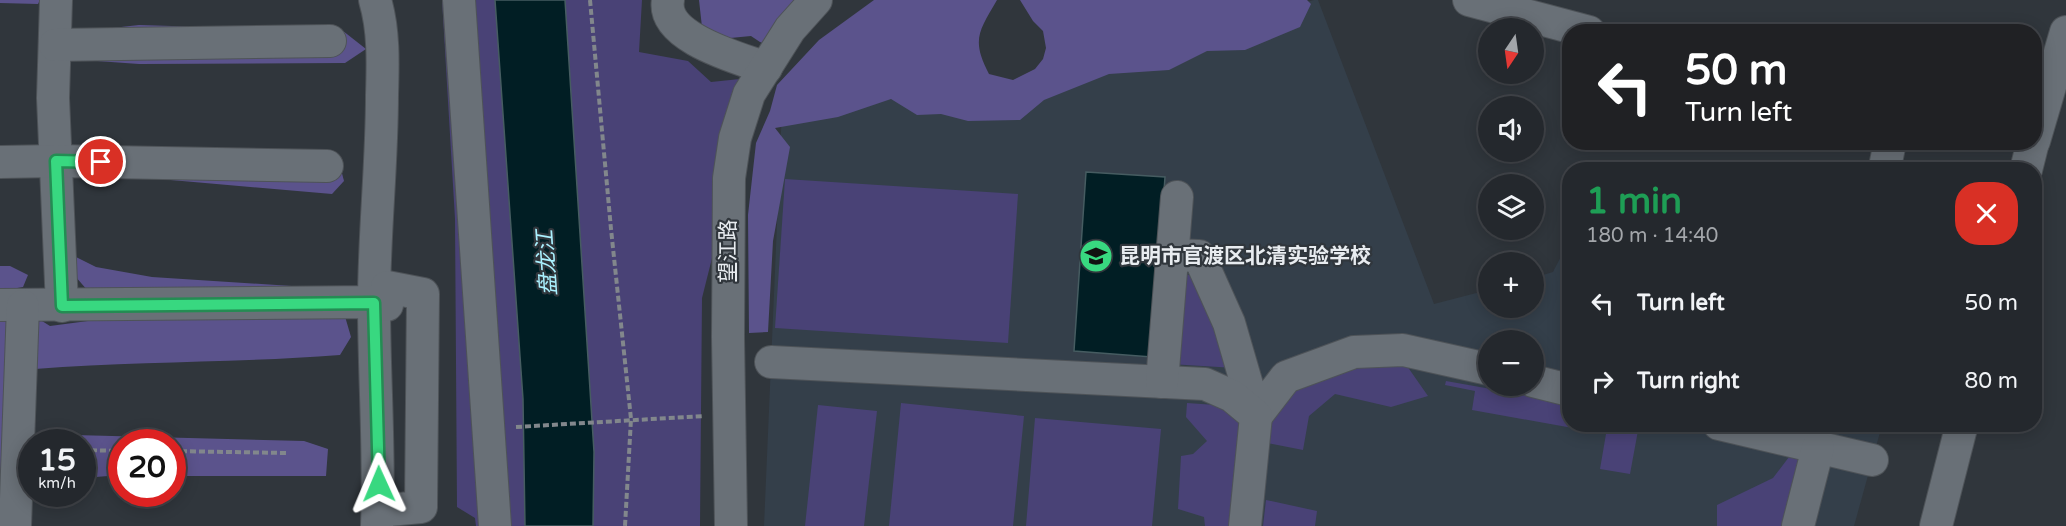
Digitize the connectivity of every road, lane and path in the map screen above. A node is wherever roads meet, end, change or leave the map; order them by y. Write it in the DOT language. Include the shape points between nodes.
graph roads {
  1 [pos="56,0"];
  2 [pos="375,0"];
  3 [pos="459,0"];
  4 [pos="590,0"];
  5 [pos="668,0"];
  6 [pos="816,0"];
  7 [pos="1469,0"];
  8 [pos="1562,25"];
  9 [pos="2066,32"];
  10 [pos="330,41"];
  11 [pos="55,45"];
  12 [pos="766,68"];
  13 [pos="2042,116"];
  14 [pos="56,161"];
  15 [pos="0,162"];
  16 [pos="327,166"];
  17 [pos="1177,197"];
  18 [pos="1172,255"];
  19 [pos="374,303"];
  20 [pos="11,306"];
  21 [pos="62,306"];
  22 [pos="771,362"];
  23 [pos="1478,367"];
  24 [pos="1162,382"];
  25 [pos="1544,384"];
  26 [pos="1562,388"];
  27 [pos="729,415"];
  28 [pos="1256,416"];
  29 [pos="631,419"];
  30 [pos="489,429"];
  31 [pos="1752,432"];
  32 [pos="1960,432"];
  33 [pos="1818,448"];
  34 [pos="186,451"];
  35 [pos="288,453"];
  36 [pos="1872,460"];
  37 [pos="377,518"];
  38 [pos="15,526"];
  39 [pos="495,526"];
  40 [pos="625,526"];
  41 [pos="731,526"];
  42 [pos="1245,526"];
  43 [pos="1798,526"];
  44 [pos="1936,526"];
  1 -- 11 [label="street"];
  2 -- 19 [label="street" via="383,61"];
  3 -- 30 [label="street"];
  4 -- 29 [label="path"];
  5 -- 12 [label="street" via="666,6 677,28 719,52"];
  6 -- 12 [label="street, 望江路" via="790,29"];
  7 -- 8 [label="street"];
  9 -- 13 [label="street"];
  10 -- 11 [label="street"];
  11 -- 14 [label="street"];
  12 -- 27 [label="street, 望江路" via="749,94 735,138 729,178"];
  14 -- 15 [label="street"];
  14 -- 16 [label="street"];
  14 -- 21 [label="street"];
  17 -- 18 [label="street"];
  18 -- 24 [label="street"];
  18 -- 28 [label="street" via="1199,256 1229,323"];
  19 -- 21 [label="street"];
  19 -- 37 [label="street"];
  19 -- 37 [label="street" via="387,305 387,287 423,294 421,507"];
  20 -- 21 [label="street"];
  20 -- 38 [label="street"];
  22 -- 24 [label="street"];
  23 -- 28 [label="street" via="1403,350 1354,352 1286,377"];
  24 -- 28 [label="street" via="1204,384 1232,396"];
  25 -- 26 [label="street"];
  27 -- 29 [label="path"];
  27 -- 41 [label="street, 望江路"];
  28 -- 42 [label="street"];
  29 -- 30 [label="path"];
  29 -- 40 [label="path"];
  30 -- 39 [label="street"];
  31 -- 33 [label="street"];
  32 -- 44 [label="street"];
  33 -- 36 [label="street"];
  33 -- 43 [label="street"];
  34 -- 35 [label="path"];
}
